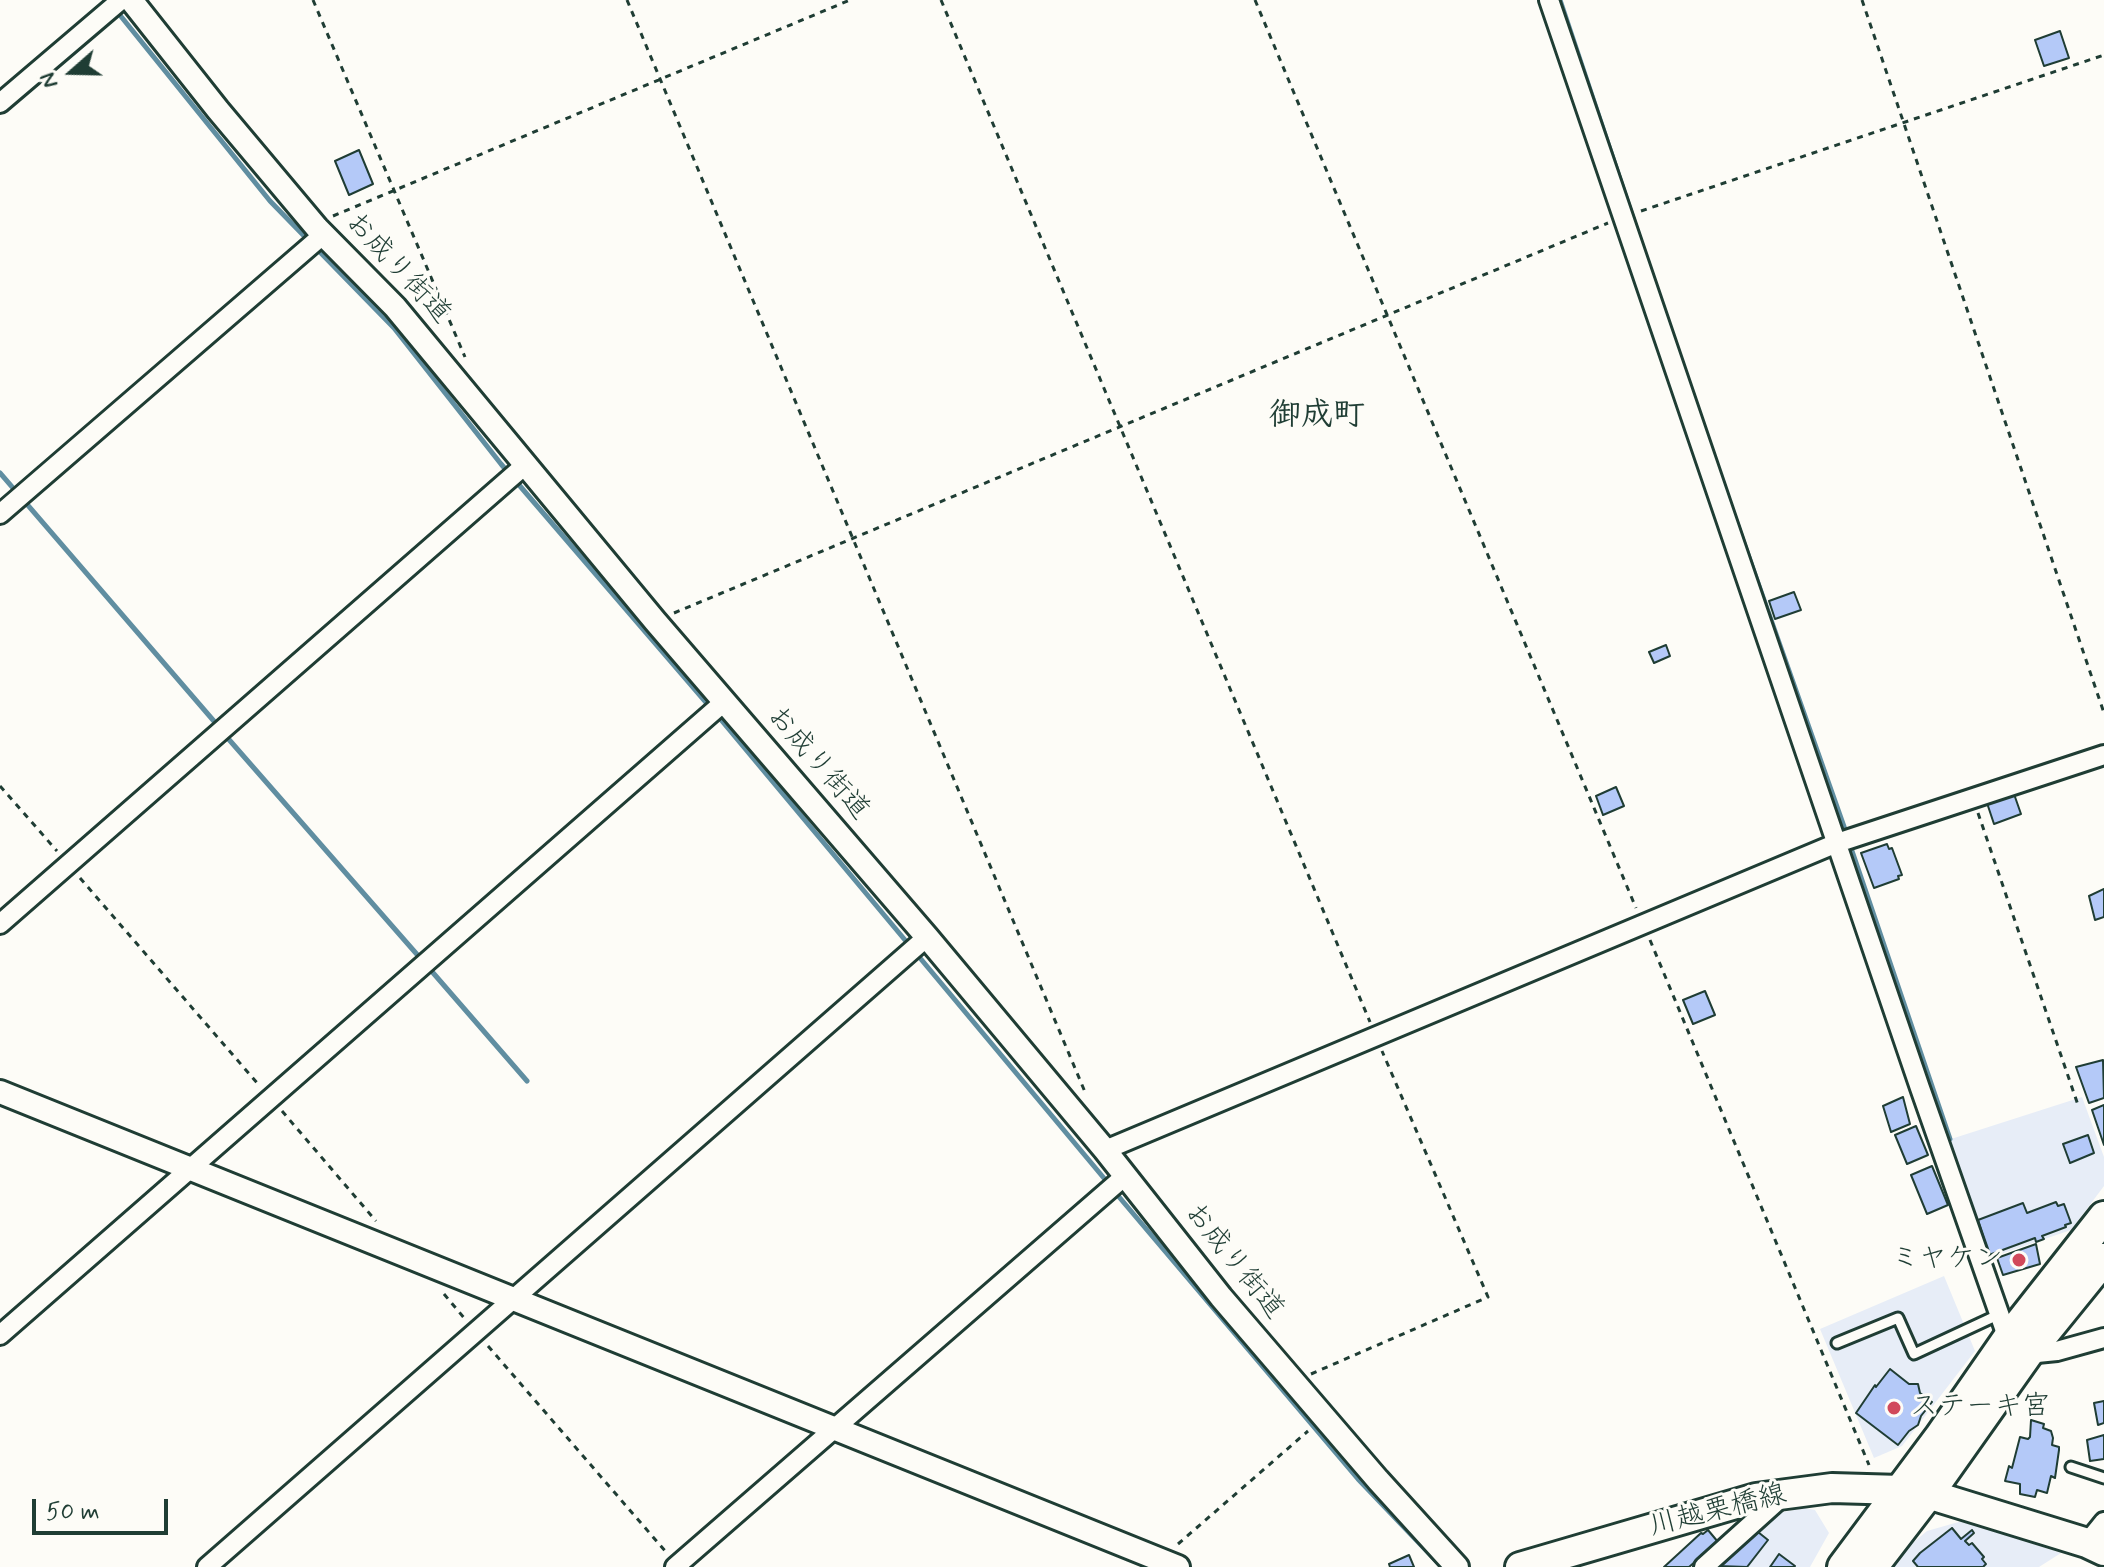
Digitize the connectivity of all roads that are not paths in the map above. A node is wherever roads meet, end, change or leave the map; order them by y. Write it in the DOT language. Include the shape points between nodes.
graph roads {
  1 [pos="121,0"];
  2 [pos="131,0"];
  3 [pos="1549,0"];
  4 [pos="0,103"];
  5 [pos="321,231"];
  6 [pos="524,466"];
  7 [pos="0,514"];
  8 [pos="724,702"];
  9 [pos="2104,755"];
  10 [pos="1837,843"];
  11 [pos="0,924"];
  12 [pos="927,937"];
  13 [pos="0,1092"];
  14 [pos="1105,1150"];
  15 [pos="191,1168"];
  16 [pos="1125,1176"];
  17 [pos="2104,1217"];
  18 [pos="2104,1259"];
  19 [pos="515,1298"];
  20 [pos="0,1335"];
  21 [pos="2012,1335"];
  22 [pos="2104,1338"];
  23 [pos="1837,1343"];
  24 [pos="833,1429"];
  25 [pos="2071,1467"];
  26 [pos="2104,1478"];
  27 [pos="1900,1491"];
  28 [pos="1787,1492"];
  29 [pos="2098,1539"];
  30 [pos="1169,1563"];
  31 [pos="676,1566"];
  32 [pos="207,1567"];
  33 [pos="1457,1567"];
  34 [pos="1520,1567"];
  35 [pos="1704,1567"];
  36 [pos="1843,1567"];
  37 [pos="1872,1567"];
  1 -- 4 [label="street"];
  2 -- 5 [label="street, お成り街道"];
  3 -- 10 [label="street"];
  5 -- 6 [label="street, お成り街道" via="395,307"];
  5 -- 7 [label="street"];
  6 -- 8 [label="street, お成り街道"];
  6 -- 11 [label="street"];
  8 -- 12 [label="street, お成り街道"];
  8 -- 15 [label="street"];
  9 -- 10 [label="street"];
  10 -- 14 [label="street"];
  10 -- 21 [label="street"];
  12 -- 14 [label="street, お成り街道"];
  12 -- 19 [label="street"];
  13 -- 15 [label="street"];
  14 -- 16 [label="street, お成り街道"];
  15 -- 19 [label="street"];
  15 -- 20 [label="street"];
  16 -- 24 [label="street"];
  16 -- 33 [label="street, お成り街道" via="1221,1297"];
  17 -- 21 [label="highway"];
  18 -- 21 [label="highway"];
  19 -- 24 [label="street"];
  19 -- 32 [label="street"];
  21 -- 22 [label="street" via="2057,1351"];
  21 -- 23 [label="lane" via="1914,1354 1898,1318"];
  21 -- 27 [label="highway"];
  24 -- 30 [label="street"];
  24 -- 31 [label="street"];
  25 -- 26 [label="lane"];
  27 -- 28 [label="main road, 川越栗橋線"];
  27 -- 29 [label="main road, 川越栗橋線"];
  27 -- 36 [label="highway"];
  27 -- 37 [label="highway"];
  28 -- 34 [label="main road, 川越栗橋線"];
  28 -- 35 [label="street"];
}
